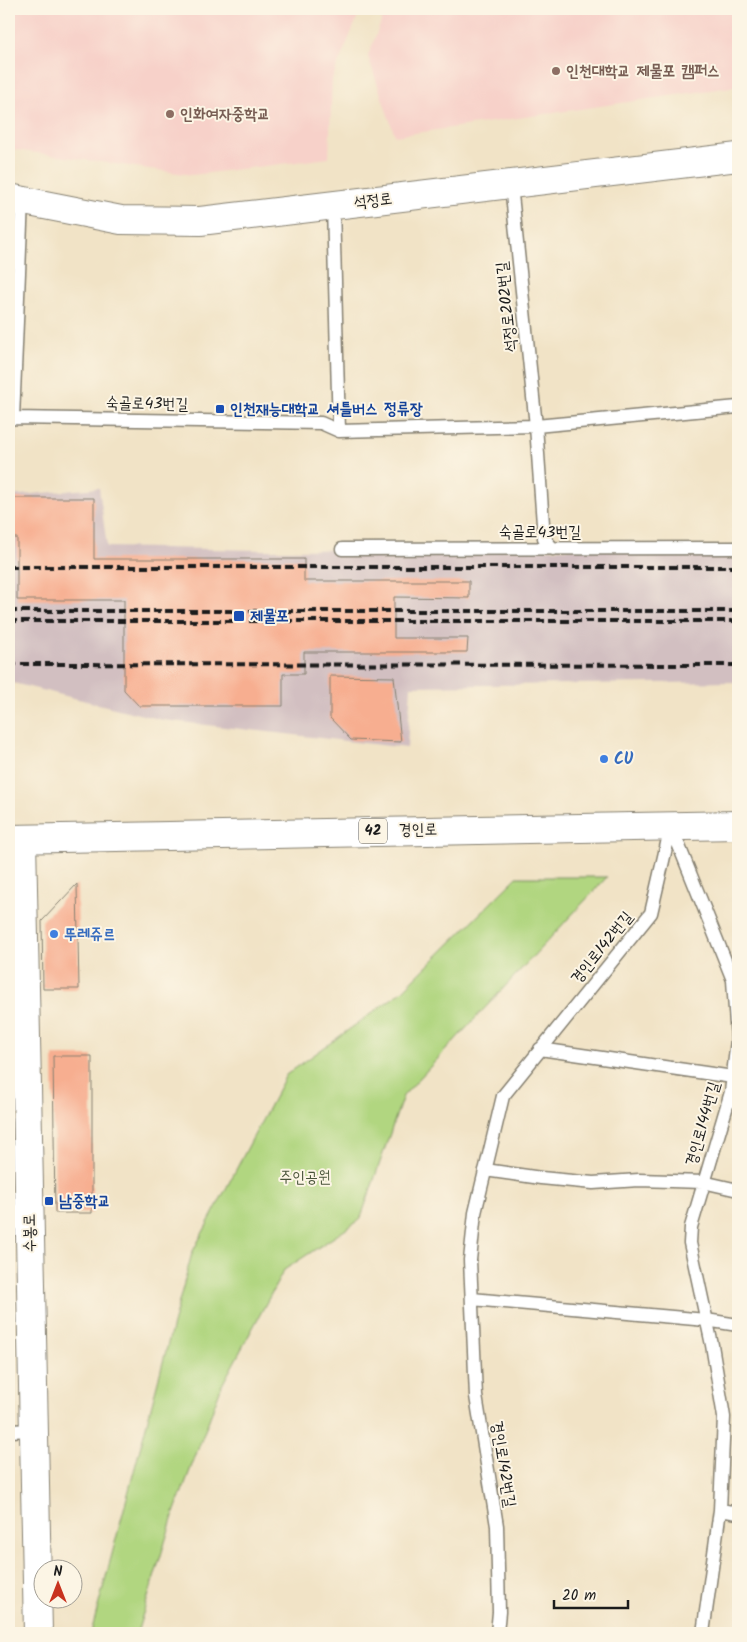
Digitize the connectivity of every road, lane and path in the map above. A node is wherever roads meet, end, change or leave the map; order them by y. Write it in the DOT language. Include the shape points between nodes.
graph roads {
  1 [pos="738,157"];
  2 [pos="511,184"];
  3 [pos="15,199"];
  4 [pos="333,206"];
  5 [pos="738,407"];
  6 [pos="11,419"];
  7 [pos="536,426"];
  8 [pos="339,430"];
  9 [pos="738,548"];
  10 [pos="342,549"];
  11 [pos="553,549"];
  12 [pos="738,825"];
  13 [pos="670,826"];
  14 [pos="15,839"];
  15 [pos="540,1049"];
  16 [pos="733,1077"];
  17 [pos="485,1170"];
  18 [pos="703,1182"];
  19 [pos="738,1190"];
  20 [pos="472,1299"];
  21 [pos="706,1320"];
  22 [pos="738,1325"];
  23 [pos="21,1431"];
  24 [pos="720,1510"];
  25 [pos="738,1514"];
  26 [pos="38,1633"];
  27 [pos="497,1633"];
  28 [pos="703,1633"];
  1 -- 2 [label="main road, 석정로"];
  2 -- 4 [label="main road, 석정로"];
  2 -- 7 [label="lane, 석정로202번길"];
  3 -- 4 [label="main road, 석정로" via="121,220 200,221"];
  3 -- 6 [label="lane"];
  4 -- 8 [label="lane"];
  5 -- 7 [label="lane"];
  6 -- 8 [label="lane, 숙골로43번길" via="321,423"];
  7 -- 8 [label="lane"];
  7 -- 11 [label="lane, 석정로202번길" via="544,538"];
  9 -- 11 [label="lane, 숙골로43번길"];
  10 -- 11 [label="lane, 숙골로43번길"];
  12 -- 13 [label="main road, 경인로 / 42"];
  13 -- 14 [label="main road, 경인로 / 42"];
  13 -- 15 [label="lane, 경인로142번길" via="651,913"];
  13 -- 16 [label="lane, 경인로144번길" via="733,980 737,1040"];
  14 -- 23 [label="main road, 수봉로" via="21,1035"];
  15 -- 16 [label="lane"];
  15 -- 17 [label="lane, 경인로142번길" via="504,1096"];
  16 -- 18 [label="lane, 경인로144번길"];
  17 -- 18 [label="lane" via="593,1183 639,1180"];
  17 -- 20 [label="lane, 경인로142번길" via="475,1213 470,1260"];
  18 -- 19 [label="lane"];
  18 -- 21 [label="lane, 경인로144번길" via="690,1243"];
  20 -- 21 [label="lane"];
  20 -- 27 [label="lane, 경인로142번길" via="476,1396 497,1526"];
  21 -- 22 [label="lane"];
  21 -- 24 [label="lane, 경인로144번길" via="724,1417"];
  23 -- 26 [label="main road, 수봉로"];
  24 -- 25 [label="lane"];
  24 -- 28 [label="lane, 경인로144번길"];
}
